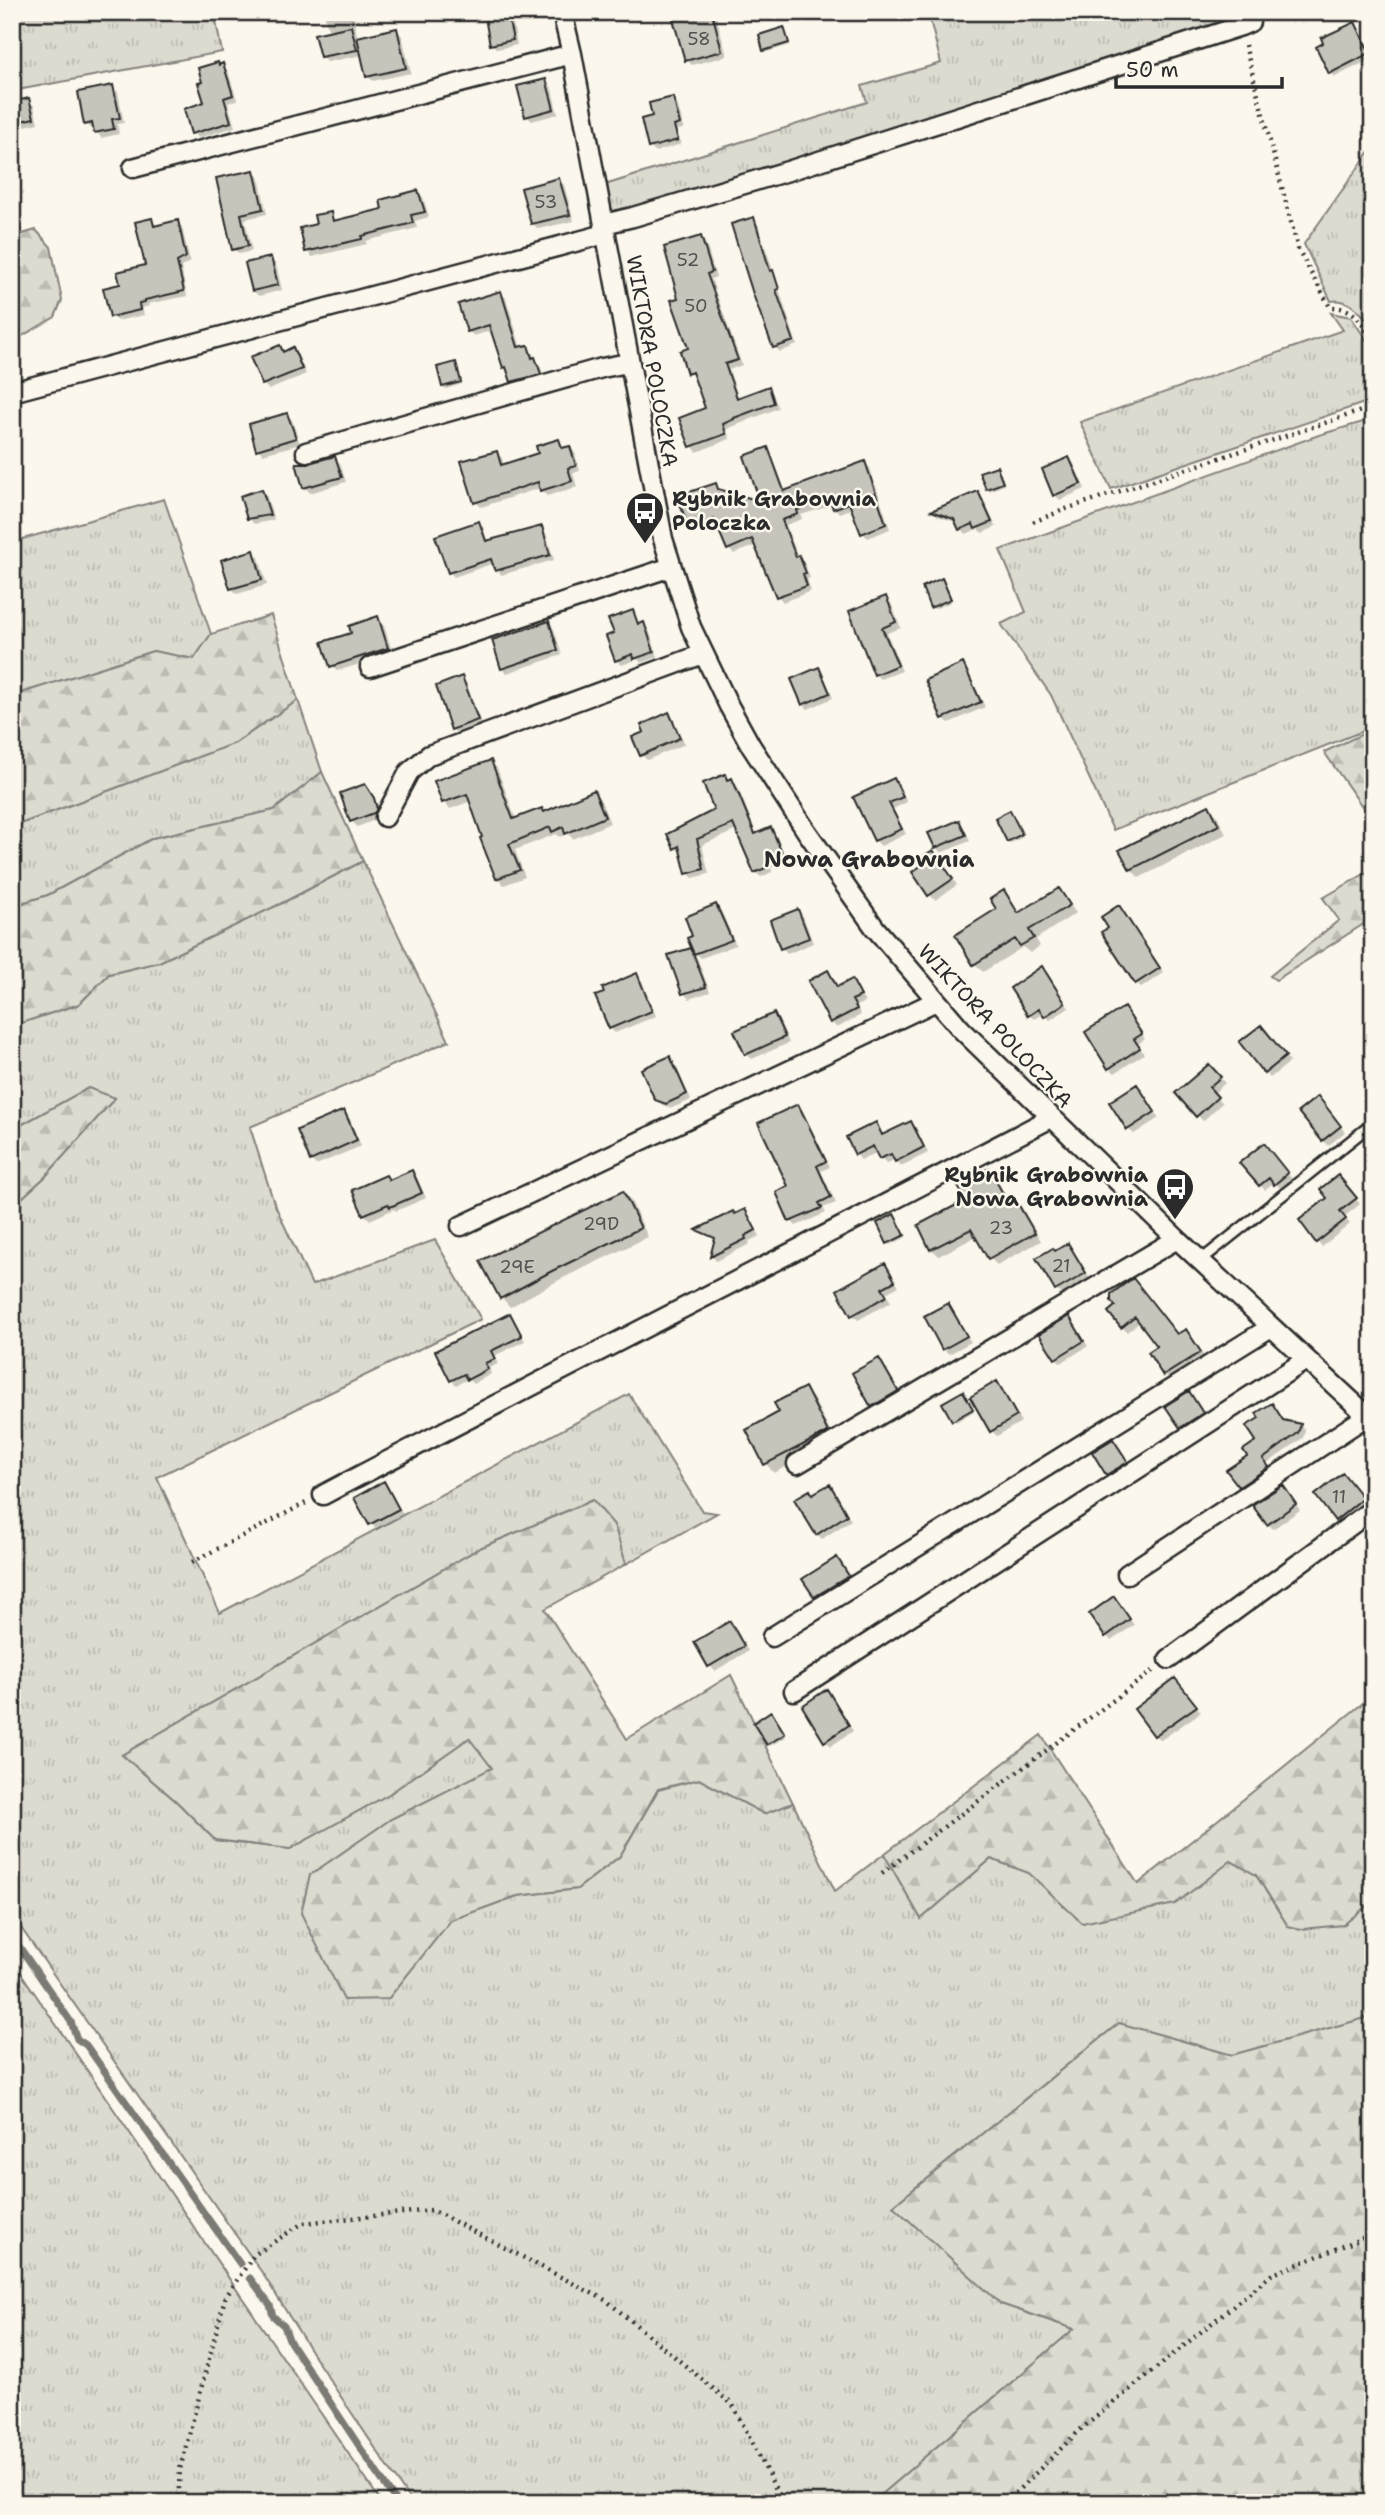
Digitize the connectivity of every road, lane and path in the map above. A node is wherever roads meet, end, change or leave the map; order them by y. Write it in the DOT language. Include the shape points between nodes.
graph roads {
  1 [pos="562,12"];
  2 [pos="1244,19"];
  3 [pos="572,54"];
  4 [pos="133,168"];
  5 [pos="605,229"];
  6 [pos="1373,340"];
  7 [pos="628,363"];
  8 [pos="12,392"];
  9 [pos="1373,407"];
  10 [pos="306,452"];
  11 [pos="1033,523"];
  12 [pos="671,567"];
  13 [pos="703,654"];
  14 [pos="370,667"];
  15 [pos="385,817"];
  16 [pos="936,1001"];
  17 [pos="1051,1118"];
  18 [pos="1373,1123"];
  19 [pos="461,1226"];
  20 [pos="1177,1239"];
  21 [pos="1200,1261"];
  22 [pos="1270,1327"];
  23 [pos="1306,1360"];
  24 [pos="1370,1419"];
  25 [pos="797,1464"];
  26 [pos="323,1494"];
  27 [pos="1373,1509"];
  28 [pos="192,1562"];
  29 [pos="1127,1574"];
  30 [pos="772,1637"];
  31 [pos="1169,1659"];
  32 [pos="794,1691"];
  33 [pos="882,1873"];
  34 [pos="1373,2226"];
  35 [pos="178,2503"];
  36 [pos="783,2503"];
  37 [pos="1006,2503"];
  1 -- 3 [label="street, WIKTORA POLOCZKA"];
  2 -- 5 [label="street"];
  2 -- 6 [label="path" via="1298,248 1330,307 1349,309"];
  3 -- 4 [label="street"];
  3 -- 5 [label="street, WIKTORA POLOCZKA"];
  5 -- 7 [label="street, WIKTORA POLOCZKA"];
  5 -- 8 [label="street"];
  7 -- 10 [label="street"];
  7 -- 12 [label="street, WIKTORA POLOCZKA"];
  9 -- 11 [label="path"];
  12 -- 13 [label="street, WIKTORA POLOCZKA"];
  12 -- 14 [label="street"];
  13 -- 15 [label="street" via="429,755 409,772"];
  13 -- 16 [label="street, WIKTORA POLOCZKA" via="751,746 807,832 875,928"];
  16 -- 17 [label="street, WIKTORA POLOCZKA"];
  16 -- 19 [label="street"];
  17 -- 20 [label="street, WIKTORA POLOCZKA"];
  17 -- 26 [label="street"];
  18 -- 21 [label="lane"];
  20 -- 21 [label="street, WIKTORA POLOCZKA"];
  20 -- 25 [label="street"];
  21 -- 22 [label="street, WIKTORA POLOCZKA"];
  22 -- 23 [label="street, WIKTORA POLOCZKA"];
  22 -- 30 [label="street"];
  23 -- 24 [label="street, WIKTORA POLOCZKA"];
  23 -- 32 [label="street"];
  24 -- 29 [label="street"];
  26 -- 28 [label="path"];
  27 -- 31 [label="street"];
  31 -- 33 [label="path"];
  34 -- 37 [label="path" via="1368,2236 1271,2275 1080,2430"];
  35 -- 36 [label="path" via="180,2469 225,2298 254,2255 303,2222 432,2210 607,2301 733,2405"];
}
